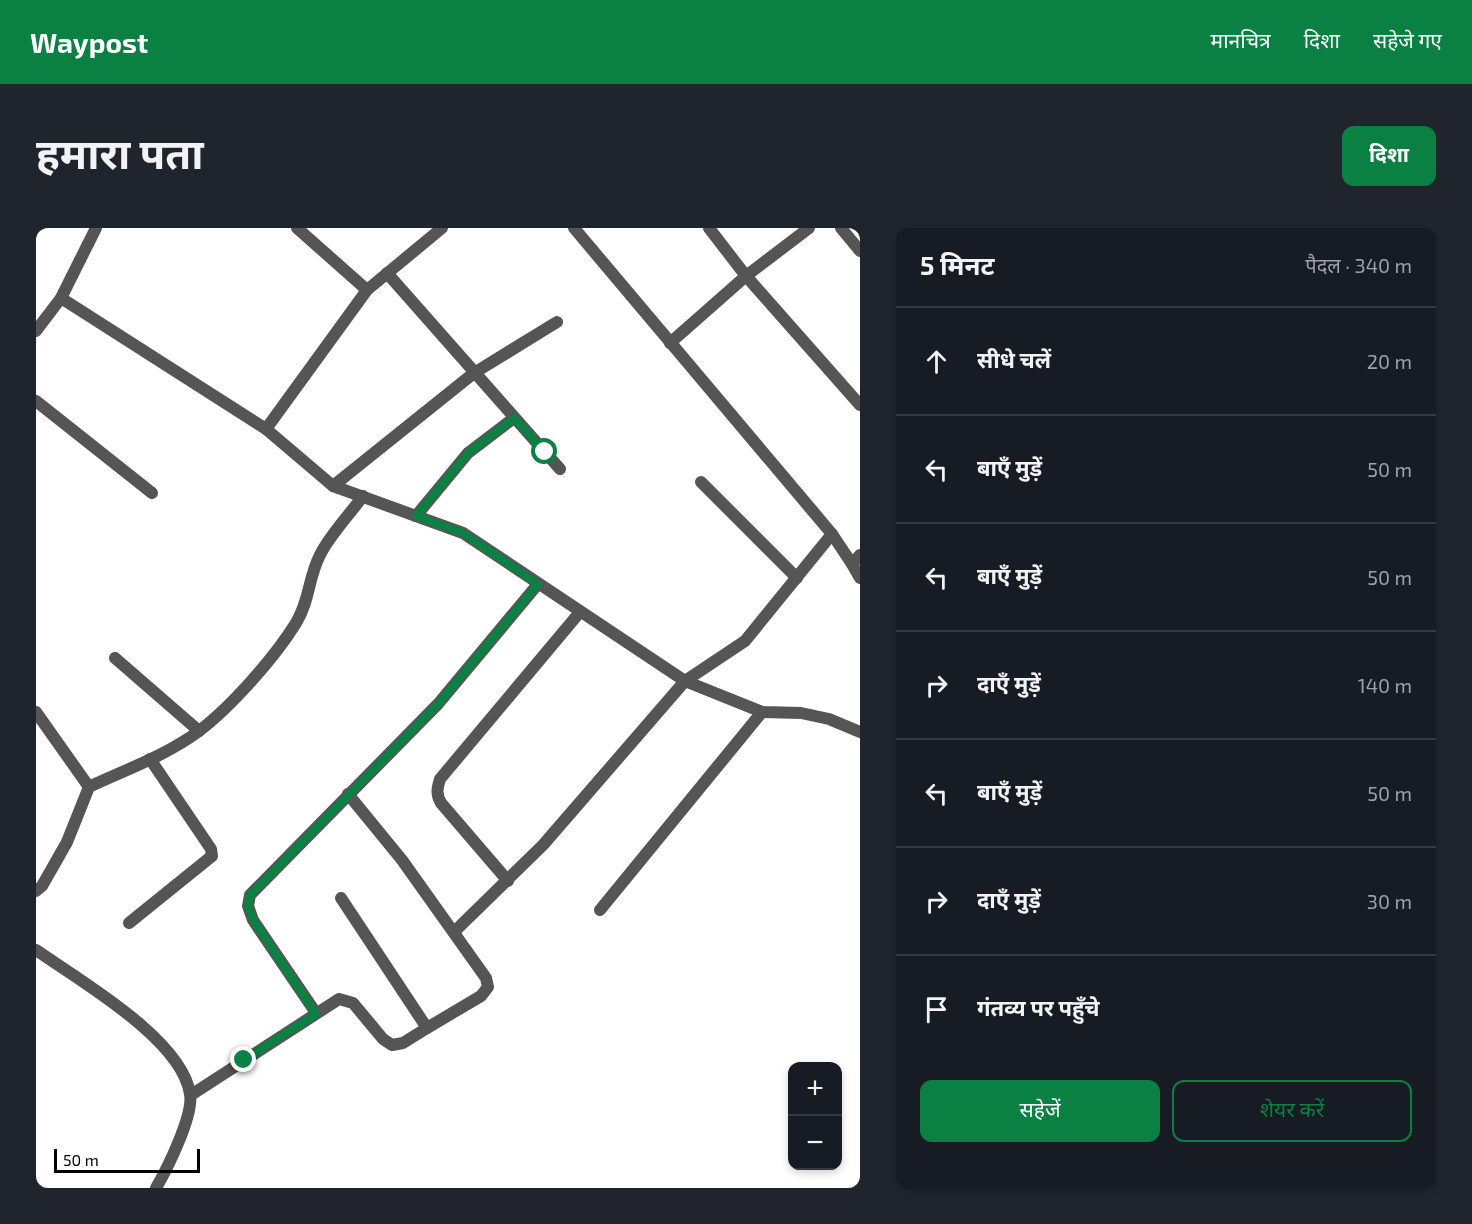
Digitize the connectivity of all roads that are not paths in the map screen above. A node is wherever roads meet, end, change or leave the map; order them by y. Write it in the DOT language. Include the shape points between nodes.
graph roads {
  1 [pos="96,228"];
  2 [pos="297,228"];
  3 [pos="442,228"];
  4 [pos="574,228"];
  5 [pos="709,228"];
  6 [pos="809,228"];
  7 [pos="842,228"];
  8 [pos="860,251"];
  9 [pos="387,273"];
  10 [pos="746,276"];
  11 [pos="367,290"];
  12 [pos="61,298"];
  13 [pos="557,322"];
  14 [pos="36,331"];
  15 [pos="670,343"];
  16 [pos="474,373"];
  17 [pos="36,402"];
  18 [pos="860,405"];
  19 [pos="514,418"];
  20 [pos="266,429"];
  21 [pos="560,469"];
  22 [pos="701,482"];
  23 [pos="333,486"];
  24 [pos="152,493"];
  25 [pos="363,496"];
  26 [pos="416,516"];
  27 [pos="832,534"];
  28 [pos="856,560"];
  29 [pos="797,578"];
  30 [pos="860,578"];
  31 [pos="538,584"];
  32 [pos="580,612"];
  33 [pos="115,658"];
  34 [pos="685,681"];
  35 [pos="36,712"];
  36 [pos="762,712"];
  37 [pos="199,731"];
  38 [pos="860,732"];
  39 [pos="150,759"];
  40 [pos="89,787"];
  41 [pos="348,794"];
  42 [pos="508,881"];
  43 [pos="36,891"];
  44 [pos="341,898"];
  45 [pos="600,910"];
  46 [pos="129,923"];
  47 [pos="453,932"];
  48 [pos="36,950"];
  49 [pos="316,1014"];
  50 [pos="427,1028"];
  51 [pos="191,1095"];
  52 [pos="156,1188"];
  1 -- 12 [label="street"];
  2 -- 11 [label="street"];
  3 -- 9 [label="street"];
  4 -- 15 [label="street"];
  5 -- 10 [label="street"];
  6 -- 10 [label="street"];
  7 -- 8 [label="street"];
  9 -- 11 [label="street"];
  9 -- 16 [label="street"];
  10 -- 15 [label="street"];
  10 -- 18 [label="street"];
  11 -- 20 [label="street"];
  12 -- 14 [label="street"];
  12 -- 20 [label="street"];
  13 -- 16 [label="street"];
  15 -- 27 [label="street"];
  16 -- 19 [label="street"];
  16 -- 23 [label="street"];
  17 -- 24 [label="street"];
  19 -- 21 [label="street"];
  19 -- 26 [label="street" via="468,453"];
  20 -- 23 [label="street"];
  22 -- 29 [label="street"];
  23 -- 25 [label="street"];
  25 -- 26 [label="street"];
  25 -- 37 [label="street" via="321,552 312,573 308,600 296,623 234,699"];
  26 -- 31 [label="street" via="463,533"];
  27 -- 28 [label="street"];
  27 -- 29 [label="street"];
  28 -- 30 [label="street"];
  29 -- 34 [label="street" via="745,641"];
  31 -- 32 [label="street"];
  31 -- 41 [label="street" via="438,704"];
  32 -- 34 [label="street"];
  32 -- 42 [label="street" via="437,787 441,803"];
  33 -- 37 [label="street"];
  34 -- 36 [label="street"];
  34 -- 42 [label="street"];
  35 -- 40 [label="street"];
  36 -- 38 [label="street" via="801,713"];
  36 -- 45 [label="street"];
  37 -- 39 [label="street"];
  39 -- 40 [label="street"];
  39 -- 46 [label="street" via="212,856"];
  40 -- 43 [label="street" via="67,842"];
  41 -- 47 [label="street" via="402,860"];
  41 -- 49 [label="street" via="256,886 247,903 253,920"];
  42 -- 47 [label="street"];
  44 -- 50 [label="street"];
  47 -- 50 [label="street" via="486,978 488,987 482,996"];
  48 -- 51 [label="street" via="131,1016 176,1058"];
  49 -- 50 [label="street" via="339,999 353,1003 392,1045 404,1043"];
  49 -- 51 [label="street"];
  51 -- 52 [label="street" via="185,1123"];
}
